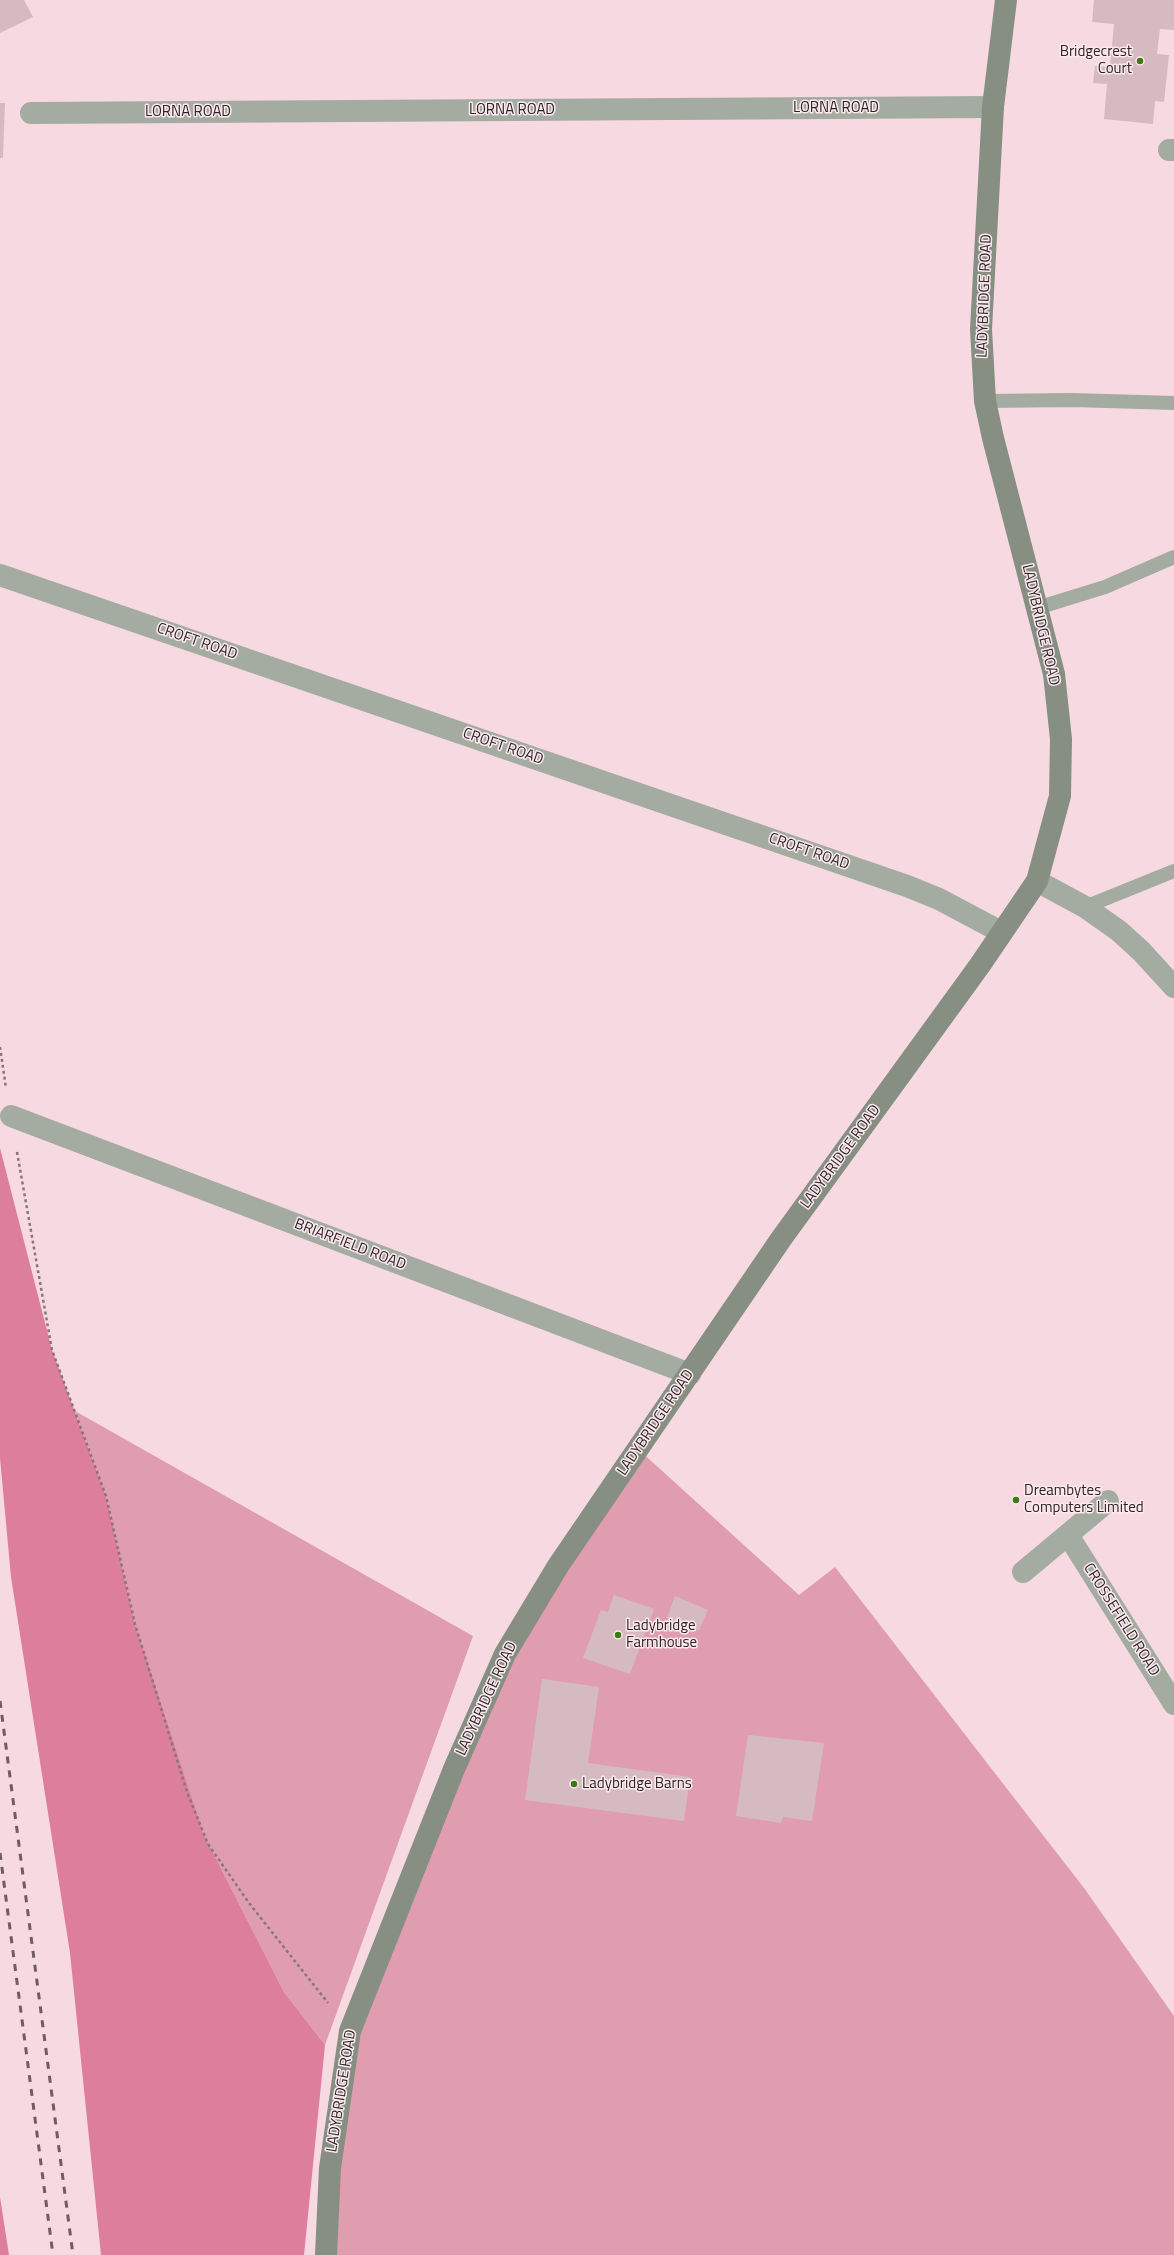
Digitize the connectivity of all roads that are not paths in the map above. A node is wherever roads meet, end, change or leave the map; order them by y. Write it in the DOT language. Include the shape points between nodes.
graph roads {
  1 [pos="1006,0"];
  2 [pos="993,107"];
  3 [pos="31,113"];
  4 [pos="986,401"];
  5 [pos="1174,403"];
  6 [pos="1174,557"];
  7 [pos="0,575"];
  8 [pos="1037,608"];
  9 [pos="1174,871"];
  10 [pos="1037,881"];
  11 [pos="1085,907"];
  12 [pos="1001,932"];
  13 [pos="1174,987"];
  14 [pos="11,1116"];
  15 [pos="690,1374"];
  16 [pos="1108,1501"];
  17 [pos="1068,1535"];
  18 [pos="1023,1572"];
  19 [pos="1174,1704"];
  20 [pos="326,2255"];
  1 -- 2 [label="street, LADYBRIDGE ROAD"];
  2 -- 3 [label="street, LORNA ROAD"];
  2 -- 4 [label="street, LADYBRIDGE ROAD" via="981,329"];
  4 -- 5 [label="lane"];
  4 -- 8 [label="street, LADYBRIDGE ROAD" via="993,438"];
  6 -- 8 [label="lane" via="1105,587"];
  7 -- 12 [label="street, CROFT ROAD" via="907,886 940,899"];
  8 -- 10 [label="street, LADYBRIDGE ROAD" via="1054,674 1061,739 1060,796"];
  9 -- 11 [label="lane"];
  10 -- 11 [label="street"];
  10 -- 12 [label="street, LADYBRIDGE ROAD"];
  11 -- 13 [label="street" via="1119,930"];
  12 -- 15 [label="street, LADYBRIDGE ROAD" via="980,965 781,1239"];
  14 -- 15 [label="street, BRIARFIELD ROAD"];
  15 -- 20 [label="street, LADYBRIDGE ROAD" via="558,1566 505,1654 454,1769 350,2032 330,2168"];
  16 -- 17 [label="street"];
  17 -- 18 [label="street"];
  17 -- 19 [label="street, CROSSEFIELD ROAD"];
}
